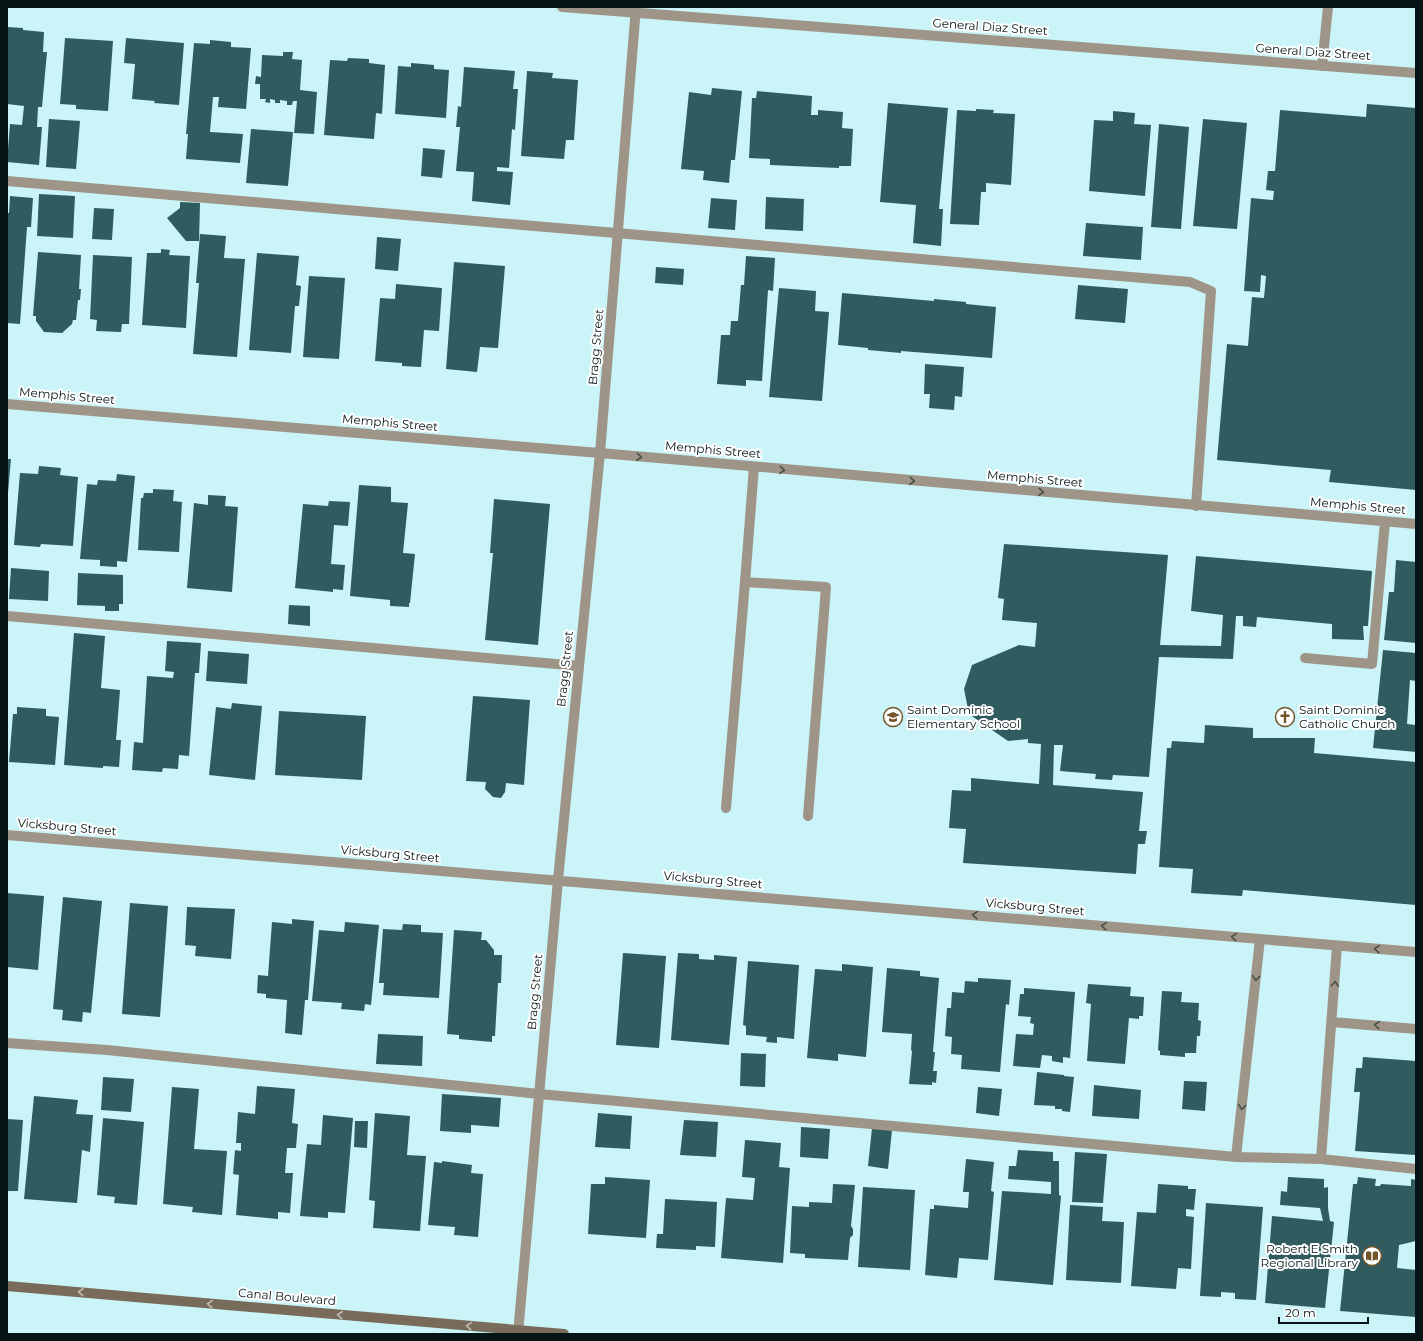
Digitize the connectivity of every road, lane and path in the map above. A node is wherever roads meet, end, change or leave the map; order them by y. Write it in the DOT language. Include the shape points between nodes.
graph roads {
  1 [pos="562,7"];
  2 [pos="1328,7"];
  3 [pos="636,10"];
  4 [pos="1322,66"];
  5 [pos="1416,73"];
  6 [pos="7,181"];
  7 [pos="618,233"];
  8 [pos="7,404"];
  9 [pos="600,454"];
  10 [pos="754,467"];
  11 [pos="1196,506"];
  12 [pos="1385,522"];
  13 [pos="1416,524"];
  14 [pos="745,582"];
  15 [pos="7,616"];
  16 [pos="1305,658"];
  17 [pos="579,666"];
  18 [pos="726,808"];
  19 [pos="808,816"];
  20 [pos="7,835"];
  21 [pos="558,880"];
  22 [pos="1260,939"];
  23 [pos="1338,946"];
  24 [pos="1416,952"];
  25 [pos="1332,1022"];
  26 [pos="1416,1029"];
  27 [pos="7,1043"];
  28 [pos="539,1094"];
  29 [pos="1236,1157"];
  30 [pos="1321,1159"];
  31 [pos="1416,1168"];
  32 [pos="7,1286"];
  33 [pos="518,1332"];
  34 [pos="564,1334"];
  1 -- 3 [label="street, General Diaz Street"];
  2 -- 4 [label="street"];
  3 -- 4 [label="street, General Diaz Street"];
  3 -- 7 [label="street, Bragg Street"];
  4 -- 5 [label="street, General Diaz Street"];
  6 -- 7 [label="street"];
  7 -- 9 [label="street, Bragg Street"];
  7 -- 11 [label="street" via="1190,282 1211,291"];
  8 -- 9 [label="street, Memphis Street"];
  9 -- 10 [label="street, Memphis Street, one-way"];
  9 -- 17 [label="street, Bragg Street"];
  10 -- 11 [label="street, Memphis Street, one-way"];
  10 -- 14 [label="street"];
  11 -- 12 [label="street, Memphis Street"];
  12 -- 13 [label="street, Memphis Street"];
  12 -- 16 [label="street" via="1372,664"];
  14 -- 18 [label="street"];
  14 -- 19 [label="street" via="826,587"];
  15 -- 17 [label="street"];
  17 -- 21 [label="street, Bragg Street"];
  20 -- 21 [label="street, Vicksburg Street"];
  22 -- 21 [label="street, Vicksburg Street, one-way"];
  21 -- 28 [label="street, Bragg Street"];
  22 -- 23 [label="street, Vicksburg Street"];
  22 -- 29 [label="street, one-way"];
  24 -- 23 [label="street, Vicksburg Street, one-way"];
  25 -- 23 [label="street, one-way"];
  26 -- 25 [label="street, one-way"];
  25 -- 30 [label="street"];
  27 -- 28 [label="street" via="107,1050"];
  28 -- 29 [label="street"];
  28 -- 33 [label="street, Bragg Street"];
  29 -- 30 [label="street"];
  30 -- 31 [label="street"];
  33 -- 32 [label="main road, Canal Boulevard, one-way"];
  33 -- 34 [label="main road, Canal Boulevard"];
}
